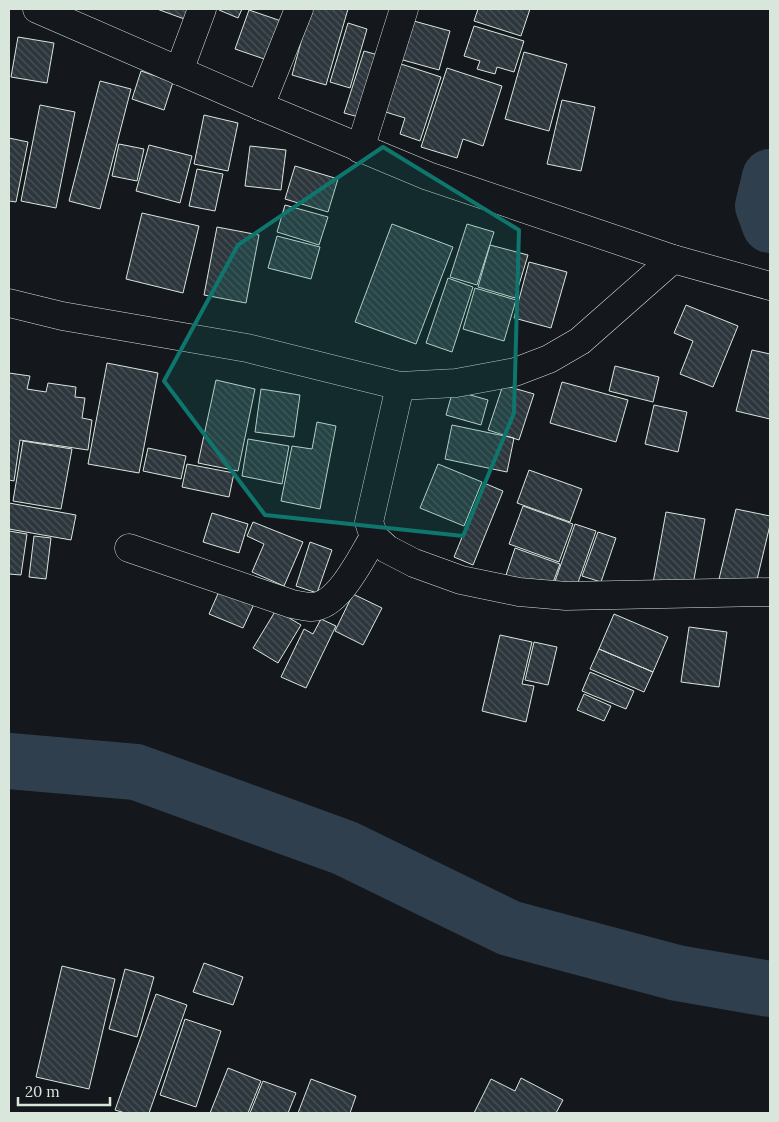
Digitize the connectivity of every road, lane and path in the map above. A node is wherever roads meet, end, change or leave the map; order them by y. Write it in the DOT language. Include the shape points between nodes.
graph roads {
  1 [pos="37,9"];
  2 [pos="202,9"];
  3 [pos="299,9"];
  4 [pos="404,9"];
  5 [pos="179,71"];
  6 [pos="260,106"];
  7 [pos="360,149"];
  8 [pos="673,259"];
  9 [pos="770,286"];
  10 [pos="9,303"];
  11 [pos="400,386"];
  12 [pos="374,537"];
  13 [pos="129,548"];
  14 [pos="770,592"];
  1 -- 5 [label="street"];
  2 -- 5 [label="street"];
  3 -- 6 [label="street"];
  4 -- 7 [label="street"];
  5 -- 6 [label="street"];
  6 -- 7 [label="street"];
  7 -- 8 [label="street" via="428,176"];
  8 -- 9 [label="street"];
  8 -- 11 [label="street" via="580,341 549,359 515,372 456,382"];
  10 -- 11 [label="street" via="62,316 247,348"];
  11 -- 12 [label="street" via="369,522"];
  12 -- 13 [label="street" via="340,590 327,602 313,607 292,604"];
  12 -- 14 [label="street" via="386,549 414,563 461,580 519,592 566,596"];
}
